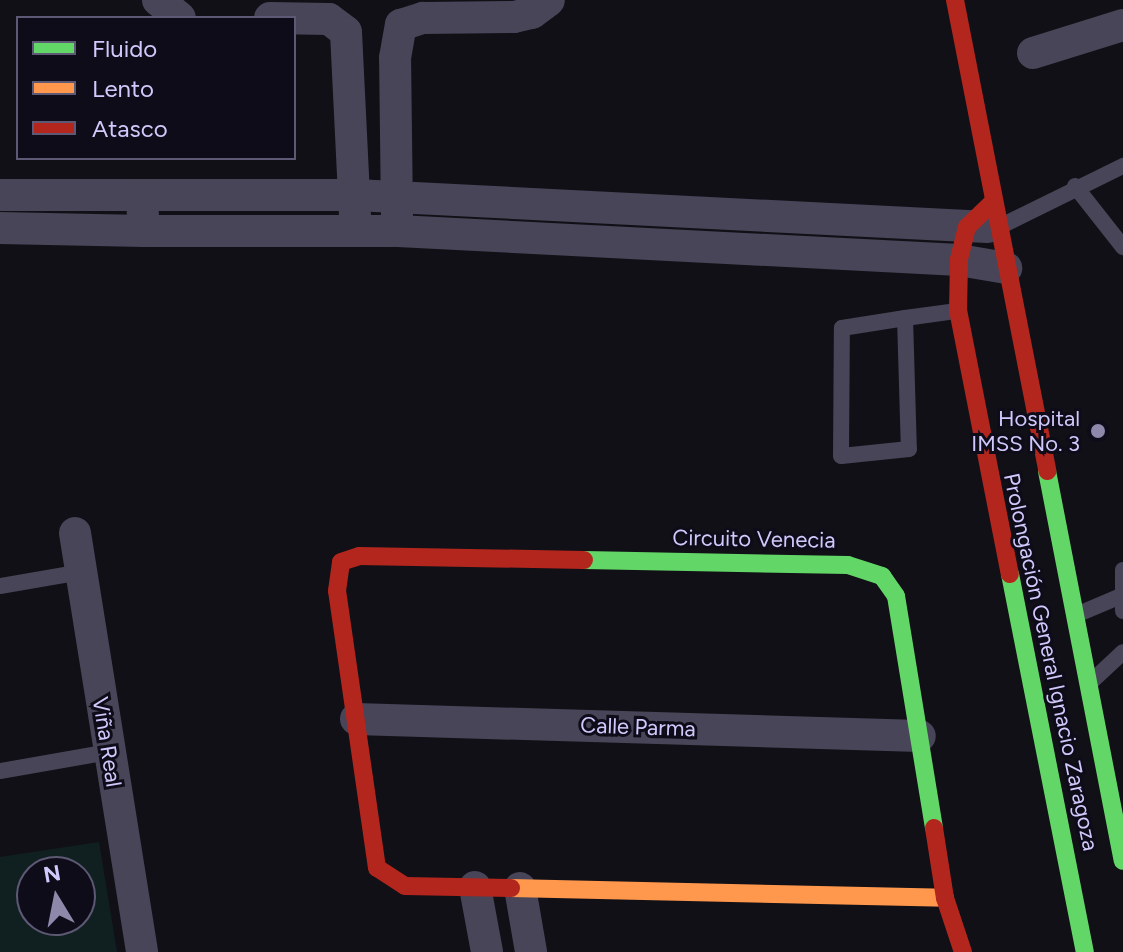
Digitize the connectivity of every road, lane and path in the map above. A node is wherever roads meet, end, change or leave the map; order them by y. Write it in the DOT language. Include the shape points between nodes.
graph roads {
  1 [pos="158,0"];
  2 [pos="549,0"];
  3 [pos="955,0"];
  4 [pos="178,16"];
  5 [pos="296,18"];
  6 [pos="1112,18"];
  7 [pos="1033,53"];
  8 [pos="1123,166"];
  9 [pos="1075,186"];
  10 [pos="0,195"];
  11 [pos="355,195"];
  12 [pos="397,196"];
  13 [pos="142,198"];
  14 [pos="986,219"];
  15 [pos="0,228"];
  16 [pos="144,231"];
  17 [pos="398,231"];
  18 [pos="355,232"];
  19 [pos="1123,247"];
  20 [pos="959,260"];
  21 [pos="1006,268"];
  22 [pos="958,310"];
  23 [pos="905,318"];
  24 [pos="75,533"];
  25 [pos="1059,537"];
  26 [pos="1004,548"];
  27 [pos="1123,570"];
  28 [pos="81,572"];
  29 [pos="0,586"];
  30 [pos="1122,601"];
  31 [pos="1075,616"];
  32 [pos="1123,652"];
  33 [pos="1088,685"];
  34 [pos="356,719"];
  35 [pos="920,736"];
  36 [pos="109,752"];
  37 [pos="0,771"];
  38 [pos="1118,812"];
  39 [pos="1123,861"];
  40 [pos="475,887"];
  41 [pos="520,888"];
  42 [pos="945,898"];
  43 [pos="142,952"];
  44 [pos="487,952"];
  45 [pos="531,952"];
  46 [pos="963,952"];
  47 [pos="1085,952"];
  1 -- 4 [label="street"];
  2 -- 12 [label="street" via="532,13 514,17 423,18 401,25 395,58"];
  3 -- 14 [label="street, Prolongación General Ignacio Zaragoza"];
  5 -- 11 [label="street" via="329,19 346,32"];
  6 -- 7 [label="street"];
  8 -- 9 [label="lane"];
  9 -- 14 [label="lane"];
  9 -- 19 [label="lane"];
  10 -- 13 [label="street"];
  11 -- 12 [label="street"];
  11 -- 13 [label="street"];
  11 -- 18 [label="street"];
  12 -- 14 [label="street"];
  12 -- 17 [label="street"];
  13 -- 16 [label="street"];
  14 -- 20 [label="street, Prolongación General Ignacio Zaragoza"];
  14 -- 21 [label="street, Prolongación General Ignacio Zaragoza"];
  15 -- 16 [label="street"];
  16 -- 18 [label="street"];
  17 -- 18 [label="street"];
  17 -- 20 [label="street"];
  20 -- 21 [label="street"];
  20 -- 22 [label="street, Prolongación General Ignacio Zaragoza"];
  21 -- 25 [label="street, Prolongación General Ignacio Zaragoza"];
  22 -- 23 [label="lane"];
  22 -- 26 [label="street, Prolongación General Ignacio Zaragoza"];
  23 -- 23 [label="lane" via="842,328 841,456 909,449"];
  24 -- 28 [label="street, Viña Real"];
  25 -- 26 [label="street" via="1029,538"];
  25 -- 31 [label="street, Prolongación General Ignacio Zaragoza"];
  26 -- 47 [label="street, Prolongación General Ignacio Zaragoza"];
  27 -- 30 [label="lane"];
  28 -- 29 [label="lane"];
  28 -- 36 [label="street, Viña Real"];
  30 -- 31 [label="lane"];
  31 -- 33 [label="street, Prolongación General Ignacio Zaragoza"];
  32 -- 33 [label="lane"];
  33 -- 38 [label="street, Prolongación General Ignacio Zaragoza" via="1103,727"];
  34 -- 35 [label="street, Calle Parma"];
  34 -- 35 [label="street, Circuito Venecia" via="336,574 341,562 359,556 848,565 882,576 896,596"];
  34 -- 40 [label="street" via="377,868 405,886"];
  35 -- 42 [label="street, Circuito Venecia"];
  36 -- 37 [label="lane"];
  36 -- 43 [label="street, Viña Real"];
  38 -- 39 [label="street, Prolongación General Ignacio Zaragoza"];
  40 -- 41 [label="street"];
  40 -- 44 [label="street"];
  41 -- 42 [label="street"];
  41 -- 45 [label="street"];
  42 -- 46 [label="street, Circuito Venecia"];
}
